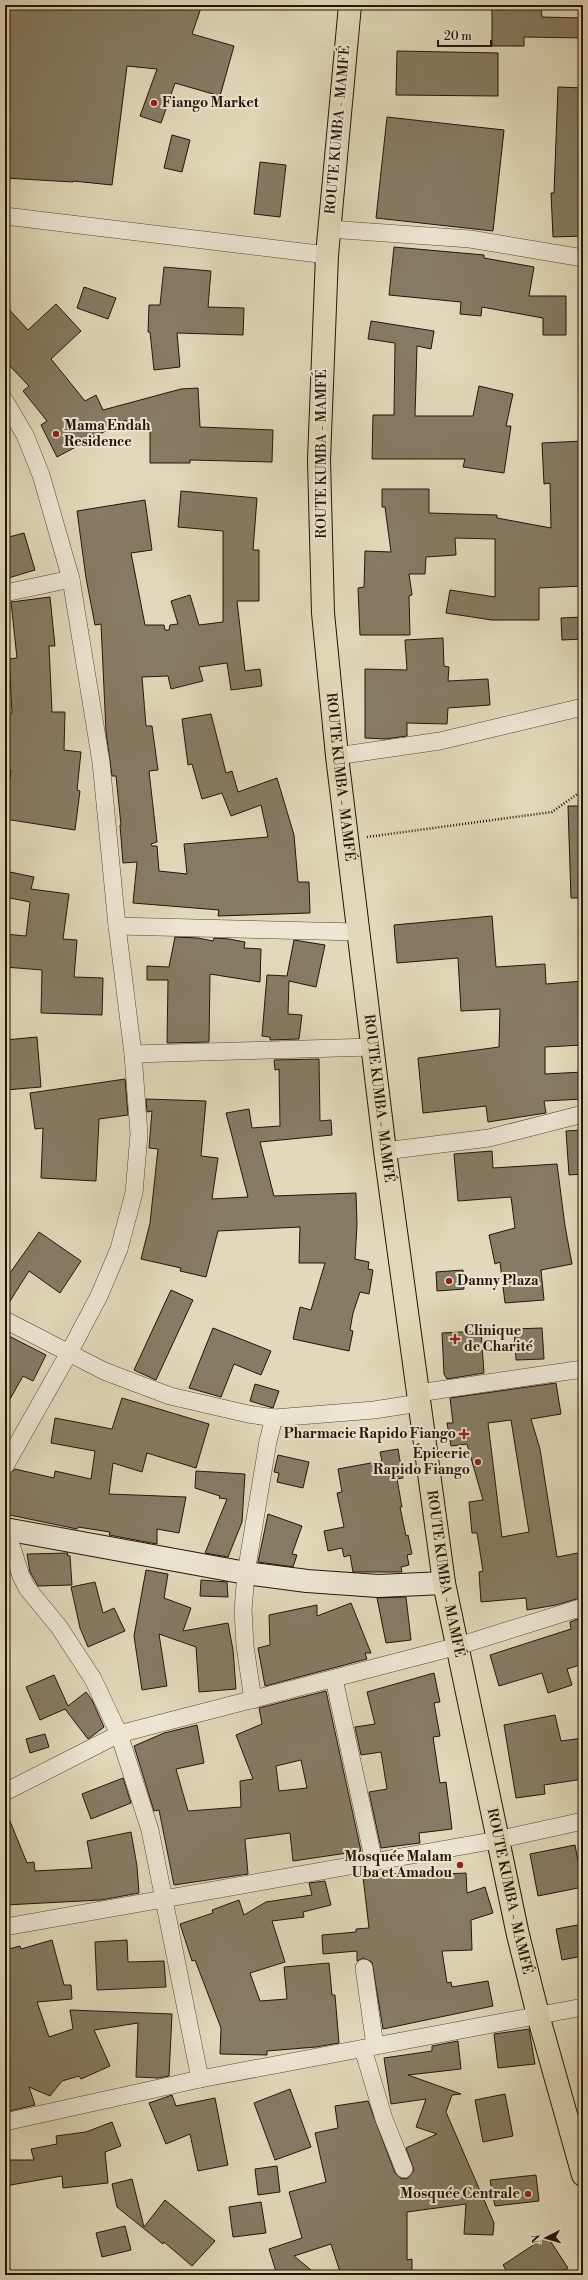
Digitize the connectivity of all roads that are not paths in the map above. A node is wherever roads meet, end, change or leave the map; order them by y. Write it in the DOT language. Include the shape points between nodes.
graph roads {
  1 [pos="350,5"];
  2 [pos="5,216"];
  3 [pos="329,229"];
  4 [pos="327,255"];
  5 [pos="583,258"];
  6 [pos="5,401"];
  7 [pos="71,579"];
  8 [pos="5,593"];
  9 [pos="583,707"];
  10 [pos="337,756"];
  11 [pos="117,926"];
  12 [pos="358,932"];
  13 [pos="372,1047"];
  14 [pos="133,1054"];
  15 [pos="583,1114"];
  16 [pos="385,1151"];
  17 [pos="5,1320"];
  18 [pos="70,1351"];
  19 [pos="583,1369"];
  20 [pos="418,1398"];
  21 [pos="274,1418"];
  22 [pos="5,1466"];
  23 [pos="5,1529"];
  24 [pos="246,1573"];
  25 [pos="444,1583"];
  26 [pos="583,1606"];
  27 [pos="458,1646"];
  28 [pos="334,1679"];
  29 [pos="253,1700"];
  30 [pos="119,1734"];
  31 [pos="5,1792"];
  32 [pos="583,1821"];
  33 [pos="497,1840"];
  34 [pos="374,1862"];
  35 [pos="164,1898"];
  36 [pos="5,1928"];
  37 [pos="364,1968"];
  38 [pos="583,2007"];
  39 [pos="538,2015"];
  40 [pos="369,2047"];
  41 [pos="200,2079"];
  42 [pos="5,2122"];
  43 [pos="404,2169"];
  44 [pos="583,2175"];
  1 -- 3 [label="highway, ROUTE KUMBA - MAMFÉ"];
  2 -- 4 [label="street"];
  3 -- 4 [label="highway, ROUTE KUMBA - MAMFÉ"];
  3 -- 5 [label="street" via="470,240"];
  4 -- 10 [label="highway, ROUTE KUMBA - MAMFÉ" via="319,460 323,613"];
  6 -- 7 [label="street" via="25,435 41,474"];
  7 -- 8 [label="street"];
  7 -- 11 [label="street" via="101,762"];
  9 -- 10 [label="street" via="440,741"];
  10 -- 12 [label="highway, ROUTE KUMBA - MAMFÉ"];
  11 -- 12 [label="street"];
  11 -- 14 [label="street"];
  12 -- 13 [label="highway, ROUTE KUMBA - MAMFÉ"];
  13 -- 14 [label="street"];
  13 -- 16 [label="highway, ROUTE KUMBA - MAMFÉ"];
  14 -- 18 [label="street" via="139,1134 134,1193 120,1249"];
  15 -- 16 [label="street" via="489,1138"];
  16 -- 20 [label="highway, ROUTE KUMBA - MAMFÉ"];
  17 -- 18 [label="street"];
  18 -- 21 [label="street" via="104,1371 170,1396"];
  18 -- 22 [label="street"];
  19 -- 20 [label="street"];
  20 -- 21 [label="street" via="374,1410"];
  20 -- 25 [label="highway, ROUTE KUMBA - MAMFÉ"];
  21 -- 24 [label="street"];
  23 -- 24 [label="main road"];
  23 -- 30 [label="street" via="27,1588 58,1627 92,1679"];
  24 -- 25 [label="main road" via="378,1586"];
  24 -- 29 [label="street" via="245,1646"];
  25 -- 27 [label="highway, ROUTE KUMBA - MAMFÉ"];
  26 -- 27 [label="street"];
  27 -- 28 [label="street"];
  27 -- 33 [label="highway, ROUTE KUMBA - MAMFÉ"];
  28 -- 29 [label="street"];
  28 -- 34 [label="street"];
  29 -- 30 [label="street"];
  30 -- 31 [label="street"];
  30 -- 35 [label="street" via="150,1830"];
  32 -- 33 [label="street"];
  33 -- 34 [label="street"];
  33 -- 39 [label="highway, ROUTE KUMBA - MAMFÉ"];
  34 -- 35 [label="street"];
  35 -- 36 [label="street"];
  35 -- 41 [label="street"];
  37 -- 40 [label="street"];
  38 -- 39 [label="street"];
  39 -- 40 [label="street"];
  39 -- 44 [label="highway, ROUTE KUMBA - MAMFÉ"];
  40 -- 41 [label="street"];
  40 -- 43 [label="street" via="384,2119"];
  41 -- 42 [label="street"];
}
